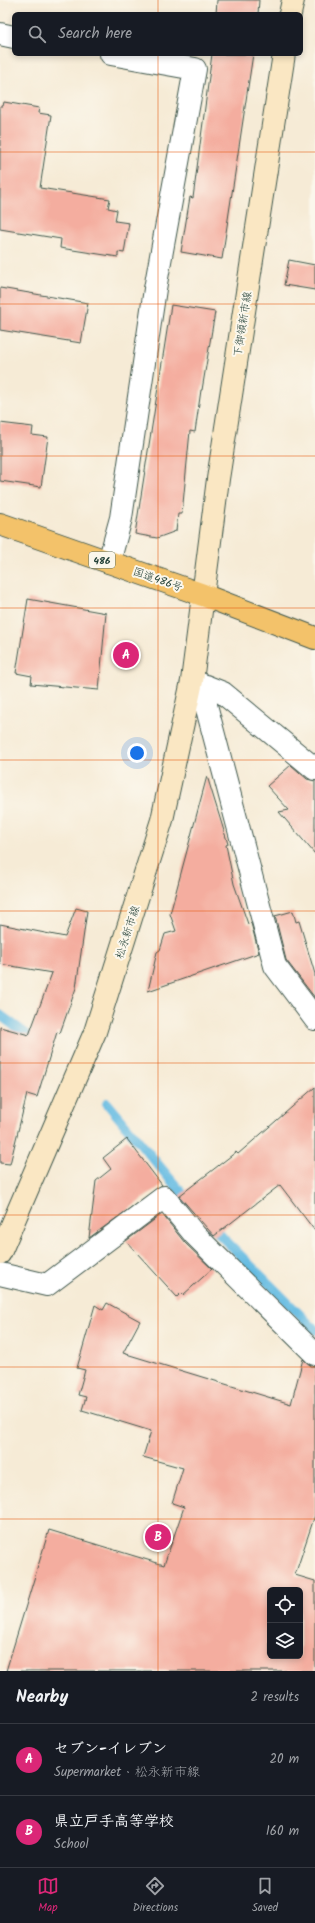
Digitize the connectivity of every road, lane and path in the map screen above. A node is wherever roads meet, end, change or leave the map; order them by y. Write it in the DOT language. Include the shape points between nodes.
graph roads {
  1 [pos="293,0"];
  2 [pos="290,12"];
  3 [pos="0,34"];
  4 [pos="12,36"];
  5 [pos="122,56"];
  6 [pos="284,56"];
  7 [pos="0,524"];
  8 [pos="109,562"];
  9 [pos="203,595"];
  10 [pos="315,638"];
  11 [pos="199,684"];
  12 [pos="315,769"];
  13 [pos="315,1019"];
  14 [pos="0,1253"];
  15 [pos="0,1274"];
  16 [pos="315,1354"];
  1 -- 2 [label="main road"];
  3 -- 4 [label="street"];
  5 -- 8 [label="street" via="195,69 156,290 121,518"];
  6 -- 9 [label="main road, 下御領新市線" via="218,479"];
  7 -- 8 [label="highway, 国道486号 / 486"];
  8 -- 9 [label="highway, 国道486号 / 486"];
  9 -- 10 [label="highway, 国道486号 / 486"];
  9 -- 11 [label="main road, 松永新市線"];
  11 -- 12 [label="street" via="223,693"];
  11 -- 13 [label="street" via="275,966"];
  11 -- 14 [label="main road, 松永新市線" via="162,820 95,1032"];
  15 -- 16 [label="street" via="47,1285 164,1197 195,1235"];
}
